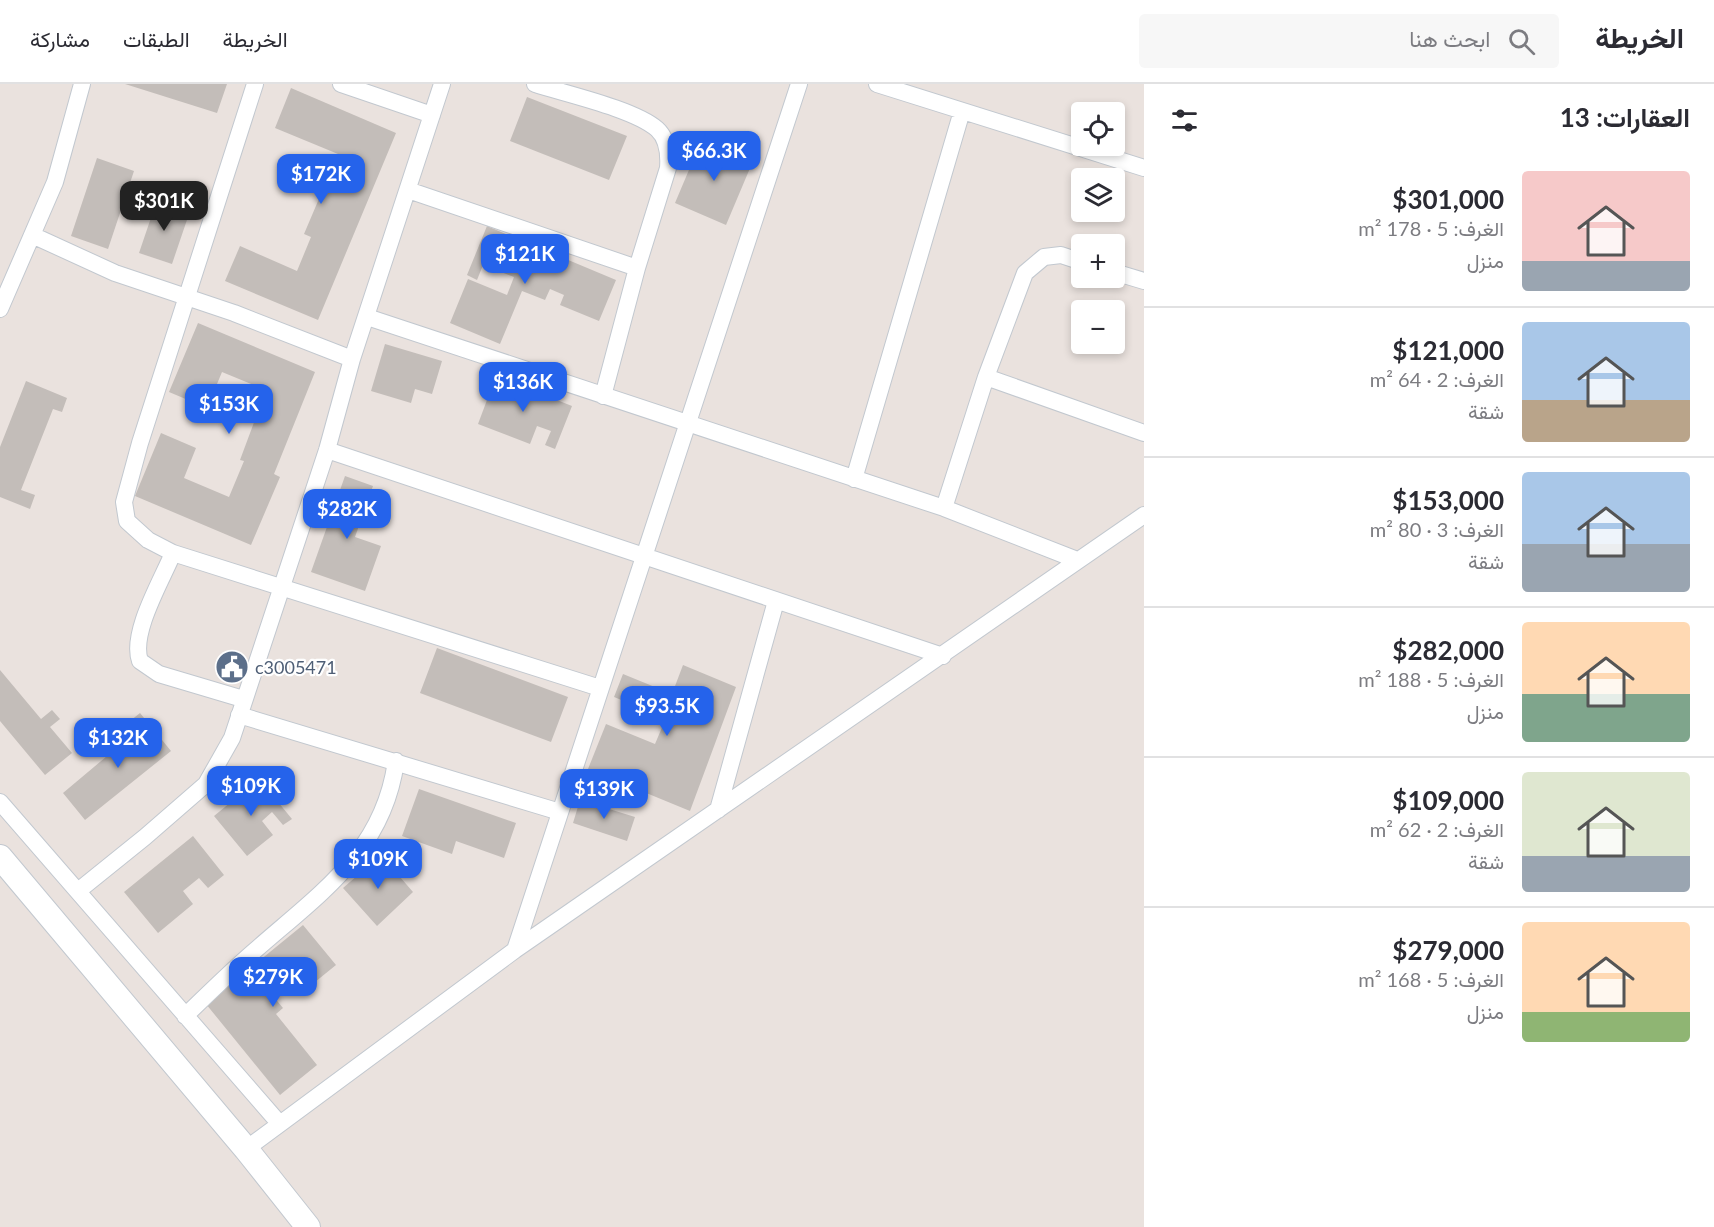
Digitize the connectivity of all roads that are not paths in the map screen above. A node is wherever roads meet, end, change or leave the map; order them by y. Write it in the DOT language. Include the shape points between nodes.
graph roads {
  1 [pos="82,84"];
  2 [pos="255,84"];
  3 [pos="341,84"];
  4 [pos="442,84"];
  5 [pos="535,84"];
  6 [pos="800,84"];
  7 [pos="878,84"];
  8 [pos="903,88"];
  9 [pos="962,111"];
  10 [pos="432,115"];
  11 [pos="1144,168"];
  12 [pos="408,190"];
  13 [pos="32,235"];
  14 [pos="1071,258"];
  15 [pos="638,268"];
  16 [pos="1125,275"];
  17 [pos="1144,281"];
  18 [pos="186,296"];
  19 [pos="0,309"];
  20 [pos="367,317"];
  21 [pos="352,359"];
  22 [pos="986,377"];
  23 [pos="603,396"];
  24 [pos="689,424"];
  25 [pos="1144,433"];
  26 [pos="327,450"];
  27 [pos="854,479"];
  28 [pos="944,508"];
  29 [pos="1144,515"];
  30 [pos="173,554"];
  31 [pos="643,554"];
  32 [pos="1077,560"];
  33 [pos="280,587"];
  34 [pos="776,602"];
  35 [pos="943,656"];
  36 [pos="600,688"];
  37 [pos="241,707"];
  38 [pos="396,761"];
  39 [pos="0,801"];
  40 [pos="718,810"];
  41 [pos="560,812"];
  42 [pos="0,857"];
  43 [pos="78,891"];
  44 [pos="514,950"];
  45 [pos="185,1016"];
  46 [pos="279,1123"];
  47 [pos="246,1149"];
  48 [pos="308,1227"];
  1 -- 13 [label="street" via="55,182"];
  2 -- 18 [label="street"];
  3 -- 10 [label="street"];
  4 -- 10 [label="street"];
  5 -- 15 [label="street" via="639,118 658,130 665,142 668,168"];
  6 -- 24 [label="street"];
  7 -- 8 [label="street"];
  8 -- 9 [label="street"];
  9 -- 11 [label="street"];
  9 -- 27 [label="street"];
  10 -- 12 [label="street"];
  12 -- 15 [label="street"];
  12 -- 20 [label="street"];
  13 -- 18 [label="street" via="115,273"];
  13 -- 19 [label="street"];
  14 -- 22 [label="street" via="1044,257 1025,273"];
  15 -- 23 [label="street"];
  16 -- 17 [label="street"];
  18 -- 21 [label="street"];
  18 -- 30 [label="street" via="124,502 130,525"];
  20 -- 21 [label="street"];
  20 -- 23 [label="street"];
  21 -- 26 [label="street"];
  22 -- 25 [label="street"];
  22 -- 28 [label="street"];
  23 -- 24 [label="street"];
  24 -- 27 [label="street"];
  24 -- 31 [label="street"];
  26 -- 31 [label="street"];
  26 -- 33 [label="street"];
  27 -- 28 [label="street"];
  28 -- 32 [label="street"];
  29 -- 32 [label="street"];
  30 -- 33 [label="street"];
  30 -- 37 [label="street" via="140,632 140,661 147,668"];
  31 -- 34 [label="street"];
  31 -- 36 [label="street"];
  32 -- 35 [label="street"];
  33 -- 36 [label="street"];
  33 -- 37 [label="street"];
  34 -- 35 [label="street"];
  34 -- 40 [label="street"];
  35 -- 40 [label="street"];
  36 -- 41 [label="street"];
  37 -- 38 [label="street"];
  37 -- 43 [label="street" via="232,738 206,784"];
  38 -- 41 [label="street"];
  38 -- 45 [label="street" via="387,806 349,866"];
  39 -- 43 [label="street"];
  40 -- 44 [label="street"];
  41 -- 44 [label="street"];
  42 -- 47 [label="street"];
  43 -- 45 [label="street"];
  44 -- 46 [label="street"];
  45 -- 46 [label="street"];
  46 -- 47 [label="street"];
  47 -- 48 [label="street"];
}
